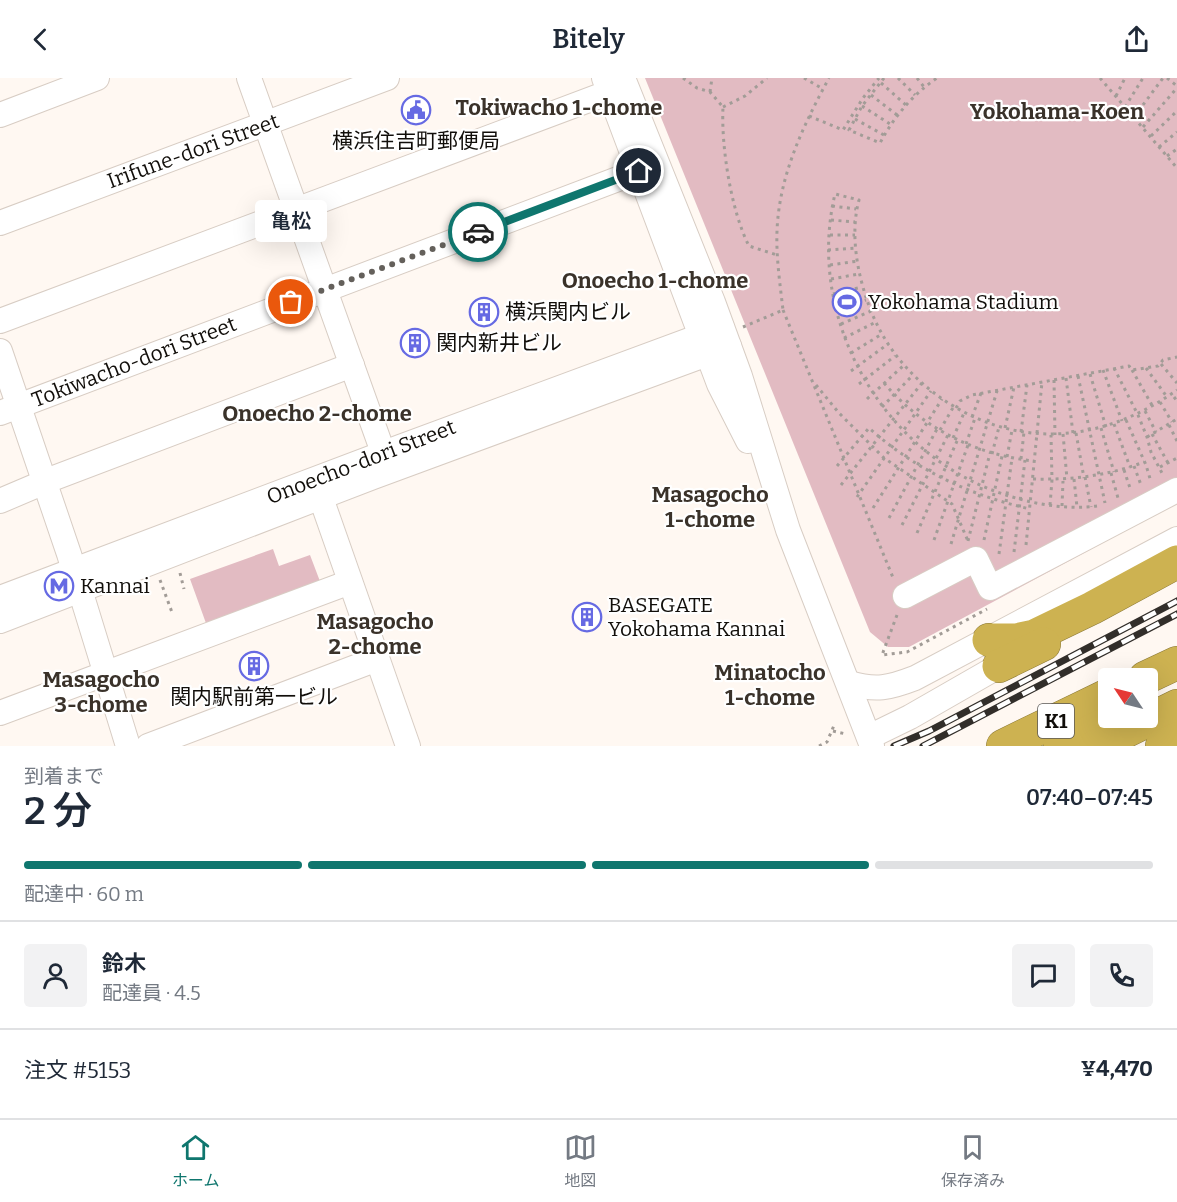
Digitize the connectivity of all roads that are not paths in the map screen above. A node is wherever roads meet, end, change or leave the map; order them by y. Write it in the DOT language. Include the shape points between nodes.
graph roads {
  1 [pos="97,78"];
  2 [pos="249,78"];
  3 [pos="387,78"];
  4 [pos="612,83"];
  5 [pos="0,115"];
  6 [pos="265,123"];
  7 [pos="639,171"];
  8 [pos="296,209"];
  9 [pos="0,223"];
  10 [pos="325,290"];
  11 [pos="0,321"];
  12 [pos="721,338"];
  13 [pos="0,351"];
  14 [pos="352,364"];
  15 [pos="9,410"];
  16 [pos="387,462"];
  17 [pos="1172,478"];
  18 [pos="44,483"];
  19 [pos="321,498"];
  20 [pos="0,501"];
  21 [pos="1177,539"];
  22 [pos="1177,562"];
  23 [pos="1177,577"];
  24 [pos="76,580"];
  25 [pos="350,582"];
  26 [pos="904,596"];
  27 [pos="0,598"];
  28 [pos="0,621"];
  29 [pos="994,653"];
  30 [pos="377,659"];
  31 [pos="1177,663"];
  32 [pos="1158,672"];
  33 [pos="106,673"];
  34 [pos="849,683"];
  35 [pos="1177,689"];
  36 [pos="1158,699"];
  37 [pos="1098,700"];
  38 [pos="1177,706"];
  39 [pos="0,713"];
  40 [pos="1098,728"];
  41 [pos="862,739"];
  42 [pos="1177,740"];
  43 [pos="404,745"];
  44 [pos="128,746"];
  45 [pos="148,746"];
  46 [pos="1003,746"];
  47 [pos="1060,746"];
  48 [pos="1095,746"];
  49 [pos="1162,746"];
  1 -- 5 [label="street"];
  2 -- 6 [label="street"];
  3 -- 6 [label="street, Irifune-dori Street"];
  4 -- 7 [label="street"];
  4 -- 8 [label="street"];
  4 -- 12 [label="street"];
  6 -- 8 [label="street"];
  6 -- 9 [label="street, Irifune-dori Street"];
  7 -- 10 [label="street, Tokiwacho-dori Street"];
  7 -- 12 [label="street"];
  8 -- 10 [label="street"];
  8 -- 11 [label="street"];
  10 -- 14 [label="street"];
  10 -- 15 [label="street, Tokiwacho-dori Street"];
  12 -- 16 [label="street, Onoecho-dori Street"];
  12 -- 34 [label="street" via="788,530"];
  13 -- 15 [label="street"];
  14 -- 16 [label="street"];
  14 -- 18 [label="street"];
  15 -- 18 [label="street"];
  16 -- 19 [label="street, Onoecho-dori Street"];
  16 -- 24 [label="street, Onoecho-dori Street"];
  17 -- 26 [label="street" via="990,588 981,550"];
  18 -- 20 [label="street"];
  18 -- 24 [label="street"];
  19 -- 24 [label="street, Onoecho-dori Street"];
  19 -- 25 [label="street"];
  21 -- 29 [label="street"];
  22 -- 29 [label="highway" via="1092,608"];
  23 -- 29 [label="highway"];
  24 -- 27 [label="street, Onoecho-dori Street"];
  24 -- 28 [label="street, Onoecho-dori Street"];
  24 -- 33 [label="street"];
  25 -- 30 [label="street"];
  25 -- 33 [label="street"];
  29 -- 34 [label="street" via="891,687 876,689"];
  29 -- 41 [label="street" via="910,717"];
  30 -- 43 [label="street"];
  30 -- 45 [label="street"];
  31 -- 32 [label="highway"];
  33 -- 39 [label="street"];
  33 -- 44 [label="street"];
  34 -- 41 [label="street"];
  35 -- 36 [label="highway"];
  37 -- 46 [label="highway, K1"];
  38 -- 48 [label="highway"];
  40 -- 47 [label="highway"];
  42 -- 49 [label="highway"];
}
